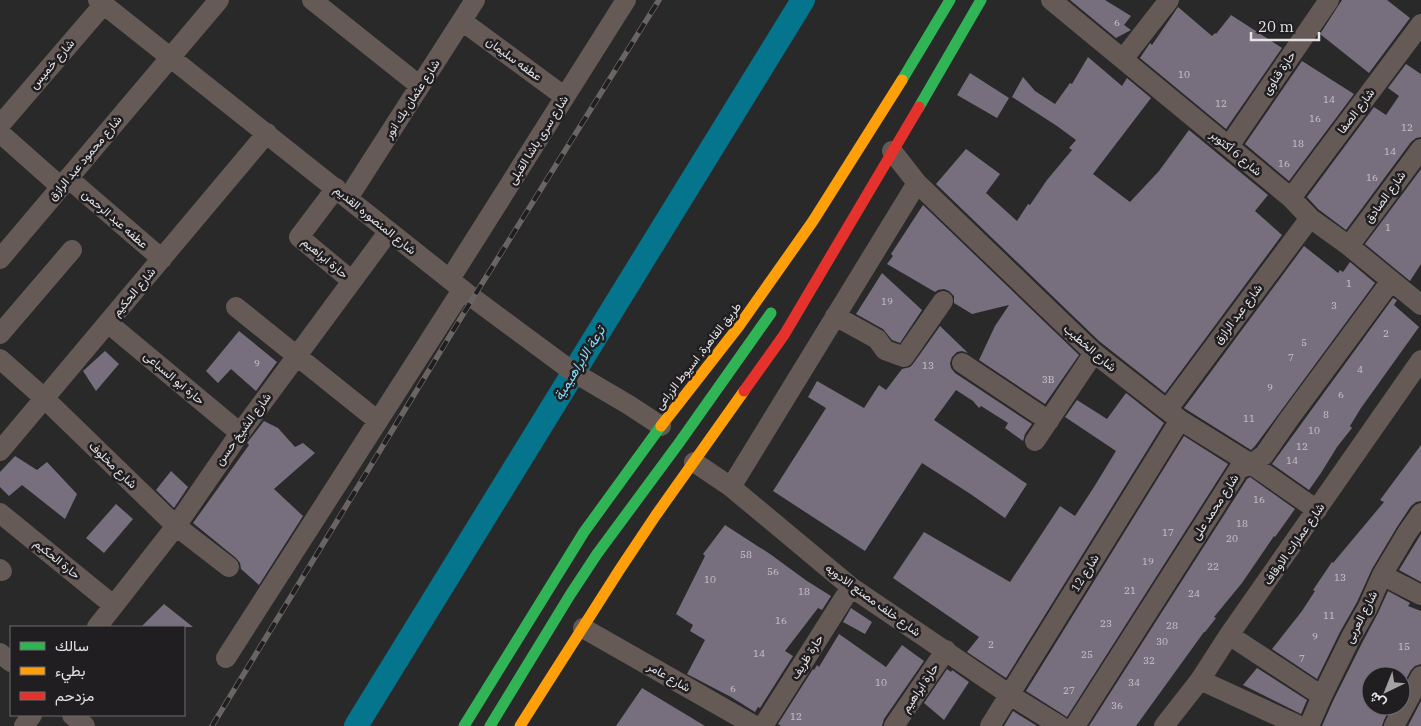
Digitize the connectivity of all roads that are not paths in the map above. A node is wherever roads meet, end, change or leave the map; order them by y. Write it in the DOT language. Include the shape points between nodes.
graph roads {
  1 [pos="219,0"];
  2 [pos="312,0"];
  3 [pos="475,0"];
  4 [pos="626,0"];
  5 [pos="950,0"];
  6 [pos="981,0"];
  7 [pos="1051,0"];
  8 [pos="1169,0"];
  9 [pos="1329,0"];
  10 [pos="101,2"];
  11 [pos="462,21"];
  12 [pos="1421,24"];
  13 [pos="171,57"];
  14 [pos="1123,59"];
  15 [pos="420,86"];
  16 [pos="566,97"];
  17 [pos="0,124"];
  18 [pos="0,133"];
  19 [pos="267,134"];
  20 [pos="1228,146"];
  21 [pos="1421,149"];
  22 [pos="892,151"];
  23 [pos="64,182"];
  24 [pos="917,184"];
  25 [pos="342,193"];
  26 [pos="1292,198"];
  27 [pos="1310,218"];
  28 [pos="847,230"];
  29 [pos="389,231"];
  30 [pos="824,245"];
  31 [pos="1349,246"];
  32 [pos="72,250"];
  33 [pos="0,259"];
  34 [pos="162,259"];
  35 [pos="1391,280"];
  36 [pos="352,281"];
  37 [pos="456,284"];
  38 [pos="1418,296"];
  39 [pos="943,301"];
  40 [pos="777,306"];
  41 [pos="236,308"];
  42 [pos="835,316"];
  43 [pos="108,323"];
  44 [pos="0,334"];
  45 [pos="1094,353"];
  46 [pos="297,356"];
  47 [pos="0,359"];
  48 [pos="1421,360"];
  49 [pos="962,363"];
  50 [pos="44,398"];
  51 [pos="1173,415"];
  52 [pos="378,421"];
  53 [pos="1049,421"];
  54 [pos="661,426"];
  55 [pos="240,433"];
  56 [pos="1035,441"];
  57 [pos="0,451"];
  58 [pos="694,462"];
  59 [pos="1251,464"];
  60 [pos="731,487"];
  61 [pos="1317,510"];
  62 [pos="1421,513"];
  63 [pos="0,514"];
  64 [pos="176,526"];
  65 [pos="230,567"];
  66 [pos="1382,575"];
  67 [pos="851,587"];
  68 [pos="1421,595"];
  69 [pos="113,605"];
  70 [pos="98,626"];
  71 [pos="583,628"];
  72 [pos="1229,636"];
  73 [pos="946,650"];
  74 [pos="0,653"];
  75 [pos="226,658"];
  76 [pos="10,661"];
  77 [pos="1421,676"];
  78 [pos="1200,680"];
  79 [pos="1010,695"];
  80 [pos="1322,696"];
  81 [pos="73,716"];
  82 [pos="85,726"];
  83 [pos="464,726"];
  84 [pos="490,726"];
  85 [pos="520,726"];
  86 [pos="755,726"];
  87 [pos="763,726"];
  88 [pos="894,726"];
  89 [pos="990,726"];
  90 [pos="1060,726"];
  91 [pos="1075,726"];
  92 [pos="1164,726"];
  93 [pos="1300,726"];
  94 [pos="1309,726"];
  95 [pos="1394,726"];
  1 -- 13 [label="street, شارع محمود عبد الرازق"];
  2 -- 15 [label="street"];
  3 -- 11 [label="street, شارع عثمان بك انور"];
  4 -- 16 [label="street, شارع سرى باشا القبلى"];
  5 -- 54 [label="highway, طريق القاهرة, اسيوط الزراعى" via="814,221 739,326"];
  6 -- 22 [label="highway"];
  7 -- 14 [label="street, شارع 6 أكتوبر"];
  8 -- 14 [label="street"];
  9 -- 20 [label="street, حارة قناوى"];
  10 -- 13 [label="street, شارع المنصوره القديم"];
  10 -- 17 [label="street, شارع خميس"];
  11 -- 15 [label="street, شارع عثمان بك انور"];
  11 -- 16 [label="street, عطفه سليمان"];
  12 -- 26 [label="street, شارع الصفا"];
  13 -- 19 [label="street, شارع المنصوره القديم"];
  13 -- 23 [label="street, شارع محمود عبد الرازق"];
  14 -- 20 [label="street, شارع 6 أكتوبر"];
  15 -- 25 [label="street, شارع عثمان بك انور"];
  16 -- 37 [label="street, شارع سرى باشا القبلى"];
  18 -- 23 [label="street, عطفه عبد الرحمن"];
  19 -- 25 [label="street, شارع المنصوره القديم"];
  19 -- 34 [label="street, شارع الحكيم"];
  20 -- 26 [label="street, شارع 6 أكتوبر"];
  21 -- 31 [label="street, شارع الصادق"];
  22 -- 24 [label="street, شارع الخطيب"];
  22 -- 28 [label="highway"];
  23 -- 33 [label="street, شارع محمود عبد الرازق"];
  23 -- 34 [label="street, عطفه عبد الرحمن"];
  24 -- 42 [label="street"];
  24 -- 45 [label="street, شارع الخطيب"];
  25 -- 29 [label="street, شارع المنصوره القديم"];
  25 -- 36 [label="street, حارة ابراهيم" via="299,237"];
  26 -- 27 [label="street, شارع 6 أكتوبر"];
  27 -- 31 [label="street, شارع 6 أكتوبر"];
  27 -- 51 [label="street, شارع عبد الرازق"];
  28 -- 30 [label="highway"];
  28 -- 58 [label="highway" via="784,335"];
  29 -- 36 [label="street, شارع الشيخ حسن"];
  29 -- 37 [label="street, شارع المنصوره القديم"];
  31 -- 35 [label="street, شارع 6 أكتوبر"];
  32 -- 44 [label="street"];
  34 -- 43 [label="street, شارع الحكيم"];
  35 -- 38 [label="street, شارع 6 أكتوبر"];
  35 -- 59 [label="street, شارع محمد على" via="1264,455"];
  36 -- 46 [label="street, شارع الشيخ حسن"];
  37 -- 52 [label="street, شارع سرى باشا القبلى"];
  37 -- 54 [label="street, شارع المنصوره القديم" via="573,372"];
  39 -- 42 [label="street" via="904,357 885,350 877,339"];
  40 -- 84 [label="highway" via="597,554"];
  41 -- 46 [label="street"];
  42 -- 60 [label="street"];
  43 -- 50 [label="street, شارع الحكيم"];
  43 -- 55 [label="street, حارة ابو السباعى"];
  45 -- 51 [label="street, شارع الخطيب"];
  45 -- 53 [label="street"];
  46 -- 52 [label="street"];
  46 -- 55 [label="street, شارع الشيخ حسن"];
  47 -- 50 [label="street, شارع مخلوف"];
  48 -- 61 [label="street, شارع عمارات الاوقاف"];
  49 -- 53 [label="street"];
  50 -- 57 [label="street, شارع الحكيم"];
  50 -- 64 [label="street, شارع مخلوف"];
  51 -- 59 [label="street, شارع الخطيب"];
  51 -- 79 [label="street, شارع 12"];
  52 -- 75 [label="street, شارع سرى باشا القبلى"];
  53 -- 56 [label="street"];
  54 -- 83 [label="highway, طريق القاهرة, اسيوط الزراعى" via="584,532"];
  55 -- 64 [label="street, شارع الشيخ حسن"];
  58 -- 60 [label="street, شارع خلف مصنع الادويه"];
  58 -- 71 [label="highway" via="630,553"];
  59 -- 61 [label="street, شارع الخطيب"];
  59 -- 91 [label="street, شارع محمد على" via="1239,469"];
  60 -- 67 [label="street, شارع خلف مصنع الادويه"];
  61 -- 72 [label="street, شارع عمارات الاوقاف"];
  62 -- 66 [label="street, شارع العربى"];
  63 -- 69 [label="street, حارة الحكيم"];
  64 -- 65 [label="street, شارع مخلوف"];
  64 -- 69 [label="street, شارع الشيخ حسن"];
  66 -- 68 [label="street"];
  66 -- 80 [label="street, شارع العربى"];
  67 -- 73 [label="street, شارع خلف مصنع الادويه"];
  67 -- 87 [label="street, حارة ظريف"];
  69 -- 70 [label="street, شارع الشيخ حسن"];
  71 -- 85 [label="highway"];
  71 -- 86 [label="street, شارع عامر"];
  72 -- 78 [label="street, شارع عمارات الاوقاف"];
  72 -- 80 [label="street"];
  73 -- 79 [label="street, شارع خلف مصنع الادويه"];
  73 -- 88 [label="street, حارة ابراهيم"];
  74 -- 76 [label="street"];
  77 -- 95 [label="street"];
  78 -- 92 [label="street, شارع عمارات الاوقاف"];
  78 -- 93 [label="street"];
  79 -- 89 [label="street, شارع 12"];
  79 -- 90 [label="street, شارع خلف مصنع الادويه"];
  80 -- 94 [label="street, شارع العربى"];
  81 -- 82 [label="street"];
}
